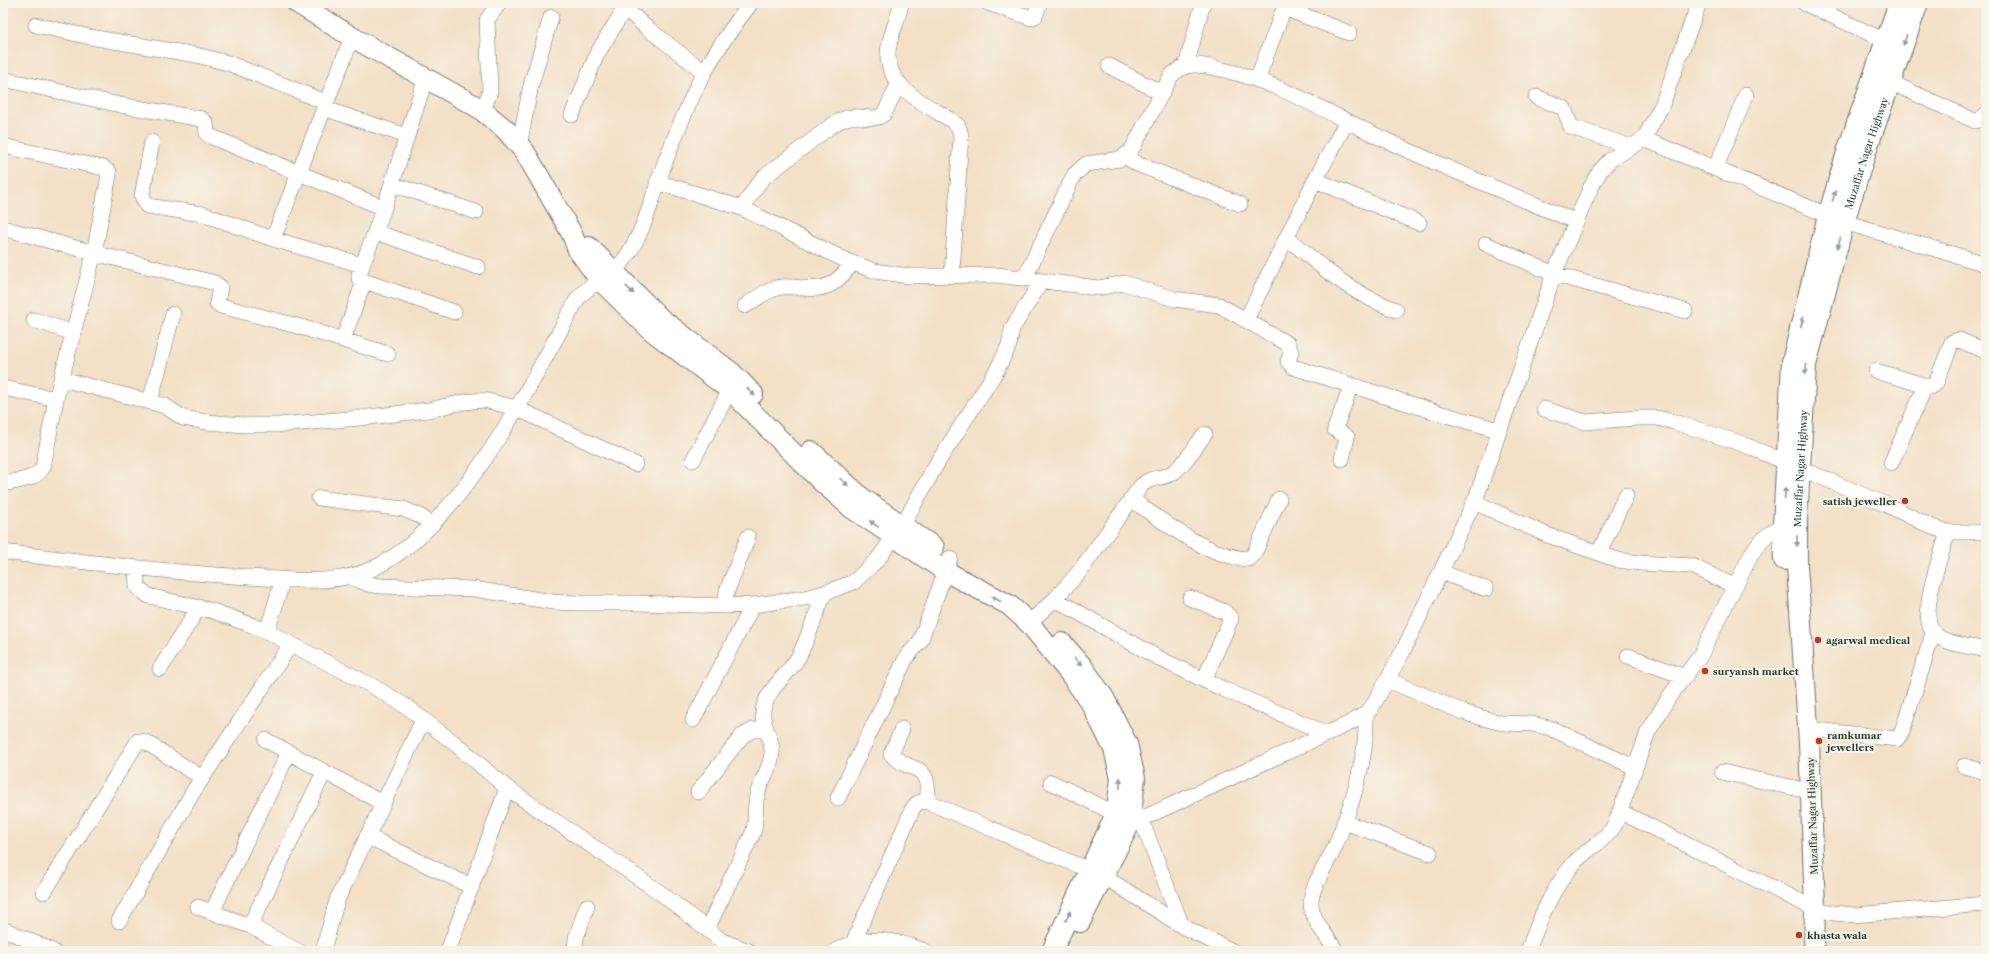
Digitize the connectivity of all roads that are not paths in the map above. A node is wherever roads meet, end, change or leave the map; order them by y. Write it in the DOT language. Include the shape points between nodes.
graph roads {
  1 [pos="297,3"];
  2 [pos="499,3"];
  3 [pos="750,3"];
  4 [pos="901,3"];
  5 [pos="988,3"];
  6 [pos="1040,3"];
  7 [pos="1203,3"];
  8 [pos="1699,3"];
  9 [pos="1804,3"];
  10 [pos="1899,3"];
  11 [pos="1918,3"];
  12 [pos="622,6"];
  13 [pos="1285,6"];
  14 [pos="316,9"];
  15 [pos="551,17"];
  16 [pos="36,25"];
  17 [pos="1349,33"];
  18 [pos="352,37"];
  19 [pos="1886,41"];
  20 [pos="1110,66"];
  21 [pos="1186,66"];
  22 [pos="704,72"];
  23 [pos="426,77"];
  24 [pos="3,79"];
  25 [pos="1257,80"];
  26 [pos="1890,82"];
  27 [pos="899,83"];
  28 [pos="1162,93"];
  29 [pos="1746,95"];
  30 [pos="1536,97"];
  31 [pos="324,105"];
  32 [pos="483,111"];
  33 [pos="572,114"];
  34 [pos="1986,114"];
  35 [pos="1347,121"];
  36 [pos="407,136"];
  37 [pos="152,142"];
  38 [pos="1638,143"];
  39 [pos="3,146"];
  40 [pos="519,146"];
  41 [pos="1125,156"];
  42 [pos="1715,169"];
  43 [pos="298,173"];
  44 [pos="1315,180"];
  45 [pos="658,182"];
  46 [pos="392,184"];
  47 [pos="1240,204"];
  48 [pos="384,208"];
  49 [pos="742,208"];
  50 [pos="476,212"];
  51 [pos="1836,219"];
  52 [pos="1575,221"];
  53 [pos="1419,223"];
  54 [pos="3,228"];
  55 [pos="375,232"];
  56 [pos="1287,237"];
  57 [pos="273,240"];
  58 [pos="1486,244"];
  59 [pos="94,253"];
  60 [pos="853,263"];
  61 [pos="1986,264"];
  62 [pos="362,265"];
  63 [pos="478,267"];
  64 [pos="952,274"];
  65 [pos="1554,274"];
  66 [pos="606,276"];
  67 [pos="1025,277"];
  68 [pos="364,281"];
  69 [pos="1041,282"];
  70 [pos="745,306"];
  71 [pos="1396,310"];
  72 [pos="1685,311"];
  73 [pos="454,312"];
  74 [pos="173,314"];
  75 [pos="34,320"];
  76 [pos="1246,320"];
  77 [pos="74,333"];
  78 [pos="344,340"];
  79 [pos="1986,350"];
  80 [pos="388,354"];
  81 [pos="1876,371"];
  82 [pos="62,379"];
  83 [pos="733,383"];
  84 [pos="1352,386"];
  85 [pos="1925,387"];
  86 [pos="3,388"];
  87 [pos="56,399"];
  88 [pos="150,402"];
  89 [pos="516,408"];
  90 [pos="1544,409"];
  91 [pos="1498,430"];
  92 [pos="1205,434"];
  93 [pos="1342,459"];
  94 [pos="693,460"];
  95 [pos="1891,463"];
  96 [pos="635,464"];
  97 [pos="1794,467"];
  98 [pos="3,484"];
  99 [pos="1626,495"];
  100 [pos="319,498"];
  101 [pos="1131,499"];
  102 [pos="1279,499"];
  103 [pos="1474,502"];
  104 [pos="1790,522"];
  105 [pos="432,525"];
  106 [pos="898,532"];
  107 [pos="1948,532"];
  108 [pos="1986,532"];
  109 [pos="748,537"];
  110 [pos="3,552"];
  111 [pos="1599,553"];
  112 [pos="948,565"];
  113 [pos="136,568"];
  114 [pos="1441,572"];
  115 [pos="350,577"];
  116 [pos="283,579"];
  117 [pos="1734,586"];
  118 [pos="1486,589"];
  119 [pos="824,593"];
  120 [pos="1190,598"];
  121 [pos="1055,600"];
  122 [pos="753,605"];
  123 [pos="724,606"];
  124 [pos="199,607"];
  125 [pos="1033,619"];
  126 [pos="267,632"];
  127 [pos="1933,632"];
  128 [pos="292,644"];
  129 [pos="1986,650"];
  130 [pos="1628,656"];
  131 [pos="160,669"];
  132 [pos="1684,677"];
  133 [pos="1204,680"];
  134 [pos="1388,680"];
  135 [pos="1366,714"];
  136 [pos="423,720"];
  137 [pos="693,720"];
  138 [pos="902,729"];
  139 [pos="1808,729"];
  140 [pos="766,730"];
  141 [pos="1328,734"];
  142 [pos="266,740"];
  143 [pos="289,752"];
  144 [pos="1964,766"];
  145 [pos="1634,767"];
  146 [pos="324,772"];
  147 [pos="1722,772"];
  148 [pos="1986,772"];
  149 [pos="202,778"];
  150 [pos="1051,782"];
  151 [pos="507,788"];
  152 [pos="1799,788"];
  153 [pos="698,792"];
  154 [pos="838,798"];
  155 [pos="928,802"];
  156 [pos="382,803"];
  157 [pos="1621,812"];
  158 [pos="1125,820"];
  159 [pos="1344,822"];
  160 [pos="366,836"];
  161 [pos="1430,853"];
  162 [pos="1096,873"];
  163 [pos="472,887"];
  164 [pos="44,892"];
  165 [pos="1986,904"];
  166 [pos="588,906"];
  167 [pos="1809,906"];
  168 [pos="119,921"];
  169 [pos="250,926"];
  170 [pos="1182,926"];
  171 [pos="707,929"];
  172 [pos="3,930"];
  173 [pos="853,943"];
  174 [pos="725,946"];
  175 [pos="53,951"];
  176 [pos="298,951"];
  177 [pos="323,951"];
  178 [pos="448,951"];
  179 [pos="574,951"];
  180 [pos="749,951"];
  181 [pos="834,951"];
  182 [pos="925,951"];
  183 [pos="1052,951"];
  184 [pos="1066,951"];
  185 [pos="1232,951"];
  186 [pos="1336,951"];
  187 [pos="1528,951"];
  188 [pos="1801,951"];
  189 [pos="1814,951"];
  1 -- 14 [label="main road"];
  2 -- 32 [label="street" via="487,20 490,91"];
  3 -- 22 [label="street" via="725,36"];
  4 -- 27 [label="street" via="888,54"];
  5 -- 6 [label="street" via="1031,18 1035,16"];
  7 -- 21 [label="street"];
  8 -- 38 [label="street" via="1662,105"];
  9 -- 19 [label="street"];
  10 -- 19 [label="main road, Muzaffar Nagar Highway"];
  11 -- 26 [label="main road, Muzaffar Nagar Highway, one-way"];
  12 -- 22 [label="street"];
  12 -- 33 [label="street" via="597,54"];
  13 -- 17 [label="street"];
  13 -- 25 [label="street"];
  14 -- 18 [label="main road"];
  15 -- 40 [label="street" via="531,85"];
  16 -- 31 [label="street" via="228,63"];
  18 -- 23 [label="main road"];
  18 -- 31 [label="street"];
  51 -- 19 [label="main road, Muzaffar Nagar Highway, one-way" via="1848,148"];
  20 -- 28 [label="street"];
  21 -- 25 [label="street" via="1205,66"];
  21 -- 28 [label="street" via="1171,76"];
  22 -- 45 [label="street"];
  23 -- 32 [label="main road"];
  23 -- 36 [label="street"];
  24 -- 43 [label="street" via="120,105 202,119 206,123 209,136"];
  25 -- 35 [label="street"];
  26 -- 34 [label="street" via="1975,121"];
  26 -- 51 [label="main road, Muzaffar Nagar Highway" via="1865,154"];
  27 -- 49 [label="street" via="884,114 874,119 851,117 840,120 764,178"];
  27 -- 64 [label="street" via="904,90 958,126 961,135"];
  28 -- 41 [label="street" via="1131,151"];
  29 -- 42 [label="street"];
  30 -- 38 [label="street" via="1564,108 1571,127"];
  31 -- 36 [label="street"];
  31 -- 43 [label="street"];
  32 -- 40 [label="main road" via="505,129"];
  35 -- 44 [label="street"];
  35 -- 52 [label="street" via="1434,162"];
  36 -- 46 [label="street"];
  37 -- 57 [label="street" via="142,196 145,204 203,214"];
  38 -- 42 [label="street"];
  38 -- 52 [label="street" via="1610,160 1600,171"];
  39 -- 59 [label="street" via="107,169 109,175"];
  40 -- 66 [label="main road" via="572,234 584,241"];
  41 -- 47 [label="street" via="1137,164"];
  41 -- 67 [label="street" via="1086,164 1074,175"];
  42 -- 51 [label="street"];
  43 -- 48 [label="street"];
  43 -- 57 [label="street"];
  44 -- 53 [label="street"];
  44 -- 56 [label="street"];
  45 -- 49 [label="street"];
  45 -- 66 [label="street" via="635,241 624,259"];
  46 -- 48 [label="street"];
  46 -- 50 [label="street"];
  48 -- 55 [label="street"];
  49 -- 60 [label="street"];
  51 -- 61 [label="street"];
  51 -- 97 [label="main road, Muzaffar Nagar Highway" via="1806,365"];
  52 -- 65 [label="street"];
  54 -- 59 [label="street"];
  55 -- 62 [label="street"];
  55 -- 63 [label="street"];
  56 -- 71 [label="street" via="1342,282"];
  56 -- 76 [label="street"];
  57 -- 62 [label="street"];
  58 -- 65 [label="street"];
  59 -- 77 [label="street"];
  59 -- 78 [label="street" via="215,282 220,287 217,303 221,306"];
  60 -- 64 [label="street" via="875,271 909,276"];
  60 -- 70 [label="street" via="837,282 831,285 815,288 780,287"];
  62 -- 68 [label="street" via="359,276"];
  64 -- 67 [label="street"];
  65 -- 72 [label="street"];
  65 -- 91 [label="street"];
  66 -- 83 [label="main road" via="661,319"];
  66 -- 89 [label="street" via="587,288 578,298"];
  67 -- 69 [label="street"];
  68 -- 73 [label="street"];
  68 -- 78 [label="street"];
  69 -- 76 [label="street" via="1098,288 1124,283 1174,299 1219,305"];
  69 -- 106 [label="street" via="1012,329 1009,345 997,370 936,465"];
  74 -- 88 [label="street"];
  75 -- 77 [label="street"];
  76 -- 84 [label="street" via="1288,344 1291,352 1288,361 1293,367"];
  77 -- 82 [label="street"];
  78 -- 80 [label="street"];
  79 -- 85 [label="street" via="1959,340 1952,342 1936,383 1930,388"];
  81 -- 85 [label="street"];
  82 -- 87 [label="street"];
  82 -- 88 [label="street"];
  83 -- 94 [label="street"];
  83 -- 106 [label="main road"];
  84 -- 91 [label="street"];
  84 -- 93 [label="street" via="1335,429 1347,437"];
  85 -- 95 [label="street"];
  86 -- 87 [label="street"];
  87 -- 98 [label="street" via="41,471 22,480"];
  88 -- 89 [label="street" via="165,406 183,418 244,426 360,418 428,410 477,400 494,401"];
  89 -- 96 [label="street"];
  89 -- 105 [label="street" via="461,490"];
  90 -- 97 [label="street" via="1585,422 1657,418 1740,442"];
  91 -- 103 [label="street"];
  92 -- 101 [label="street" via="1175,471 1146,481"];
  97 -- 104 [label="main road, Muzaffar Nagar Highway"];
  97 -- 107 [label="street"];
  99 -- 111 [label="street"];
  100 -- 105 [label="street" via="402,509 420,516"];
  101 -- 102 [label="street" via="1176,531 1200,544 1248,559 1254,554"];
  101 -- 121 [label="street" via="1079,572"];
  103 -- 111 [label="street" via="1520,524"];
  103 -- 114 [label="street"];
  104 -- 117 [label="street" via="1762,539"];
  104 -- 139 [label="main road, Muzaffar Nagar Highway, one-way" via="1797,573"];
  104 -- 152 [label="main road, Muzaffar Nagar Highway" via="1786,599"];
  105 -- 115 [label="street" via="397,554 374,568"];
  106 -- 112 [label="main road"];
  106 -- 119 [label="street" via="866,573 854,582"];
  107 -- 108 [label="street"];
  107 -- 127 [label="street" via="1930,594 1929,625"];
  109 -- 123 [label="street" via="727,591"];
  110 -- 113 [label="street"];
  111 -- 117 [label="street" via="1618,560 1692,566"];
  112 -- 125 [label="main road" via="1017,594"];
  112 -- 154 [label="street" via="920,642 906,656"];
  113 -- 116 [label="street"];
  113 -- 124 [label="street" via="135,580 141,592"];
  114 -- 118 [label="street"];
  114 -- 134 [label="street"];
  115 -- 116 [label="street" via="322,581"];
  115 -- 123 [label="street" via="380,586 474,589 553,602"];
  116 -- 126 [label="street"];
  117 -- 132 [label="street" via="1700,656"];
  119 -- 122 [label="street"];
  119 -- 140 [label="street" via="799,655 764,705 762,714"];
  120 -- 133 [label="street" via="1225,612 1231,619"];
  121 -- 125 [label="street"];
  121 -- 133 [label="street" via="1162,660"];
  122 -- 123 [label="street"];
  122 -- 137 [label="street"];
  124 -- 126 [label="street"];
  124 -- 131 [label="street"];
  125 -- 158 [label="main road" via="1082,666 1104,698 1128,744 1135,778"];
  126 -- 128 [label="street"];
  127 -- 129 [label="street" via="1943,639"];
  127 -- 139 [label="street" via="1902,732 1896,739"];
  128 -- 136 [label="street" via="376,688"];
  128 -- 149 [label="street"];
  130 -- 132 [label="street"];
  132 -- 145 [label="street" via="1657,714"];
  133 -- 141 [label="street"];
  134 -- 135 [label="street" via="1379,698"];
  134 -- 145 [label="street" via="1463,712 1486,719 1550,728"];
  135 -- 141 [label="street"];
  135 -- 159 [label="street" via="1364,748"];
  136 -- 151 [label="street"];
  136 -- 156 [label="street"];
  138 -- 155 [label="street" via="891,754 924,774 928,784"];
  139 -- 167 [label="main road, Muzaffar Nagar Highway"];
  140 -- 153 [label="street" via="753,730 742,736"];
  140 -- 171 [label="street" via="772,752 771,762 756,798 757,823"];
  141 -- 158 [label="street"];
  142 -- 143 [label="street"];
  143 -- 146 [label="street"];
  143 -- 169 [label="street" via="205,910"];
  144 -- 148 [label="street"];
  145 -- 157 [label="street"];
  146 -- 156 [label="street"];
  146 -- 169 [label="street"];
  147 -- 152 [label="street"];
  149 -- 164 [label="street" via="146,742 138,741"];
  149 -- 168 [label="street"];
  150 -- 158 [label="street"];
  151 -- 163 [label="street"];
  151 -- 171 [label="street" via="662,894"];
  152 -- 167 [label="main road, Muzaffar Nagar Highway"];
  155 -- 162 [label="street"];
  155 -- 173 [label="street" via="917,802 913,808"];
  156 -- 160 [label="street"];
  157 -- 167 [label="street"];
  157 -- 187 [label="street" via="1608,835 1575,862 1557,886 1546,905"];
  158 -- 162 [label="main road"];
  158 -- 170 [label="street"];
  159 -- 161 [label="street"];
  159 -- 186 [label="street" via="1310,902 1315,918"];
  160 -- 163 [label="street"];
  160 -- 177 [label="street" via="337,900"];
  162 -- 170 [label="street"];
  183 -- 162 [label="main road, one-way"];
  162 -- 184 [label="main road"];
  163 -- 178 [label="street"];
  165 -- 167 [label="street" via="1854,914 1834,913"];
  166 -- 179 [label="street"];
  167 -- 188 [label="main road, Muzaffar Nagar Highway"];
  167 -- 189 [label="main road, Muzaffar Nagar Highway"];
  169 -- 176 [label="street"];
  170 -- 185 [label="street"];
  171 -- 174 [label="street"];
  172 -- 175 [label="street"];
  173 -- 181 [label="street"];
  173 -- 182 [label="street" via="892,940"];
  174 -- 180 [label="street"];
}
